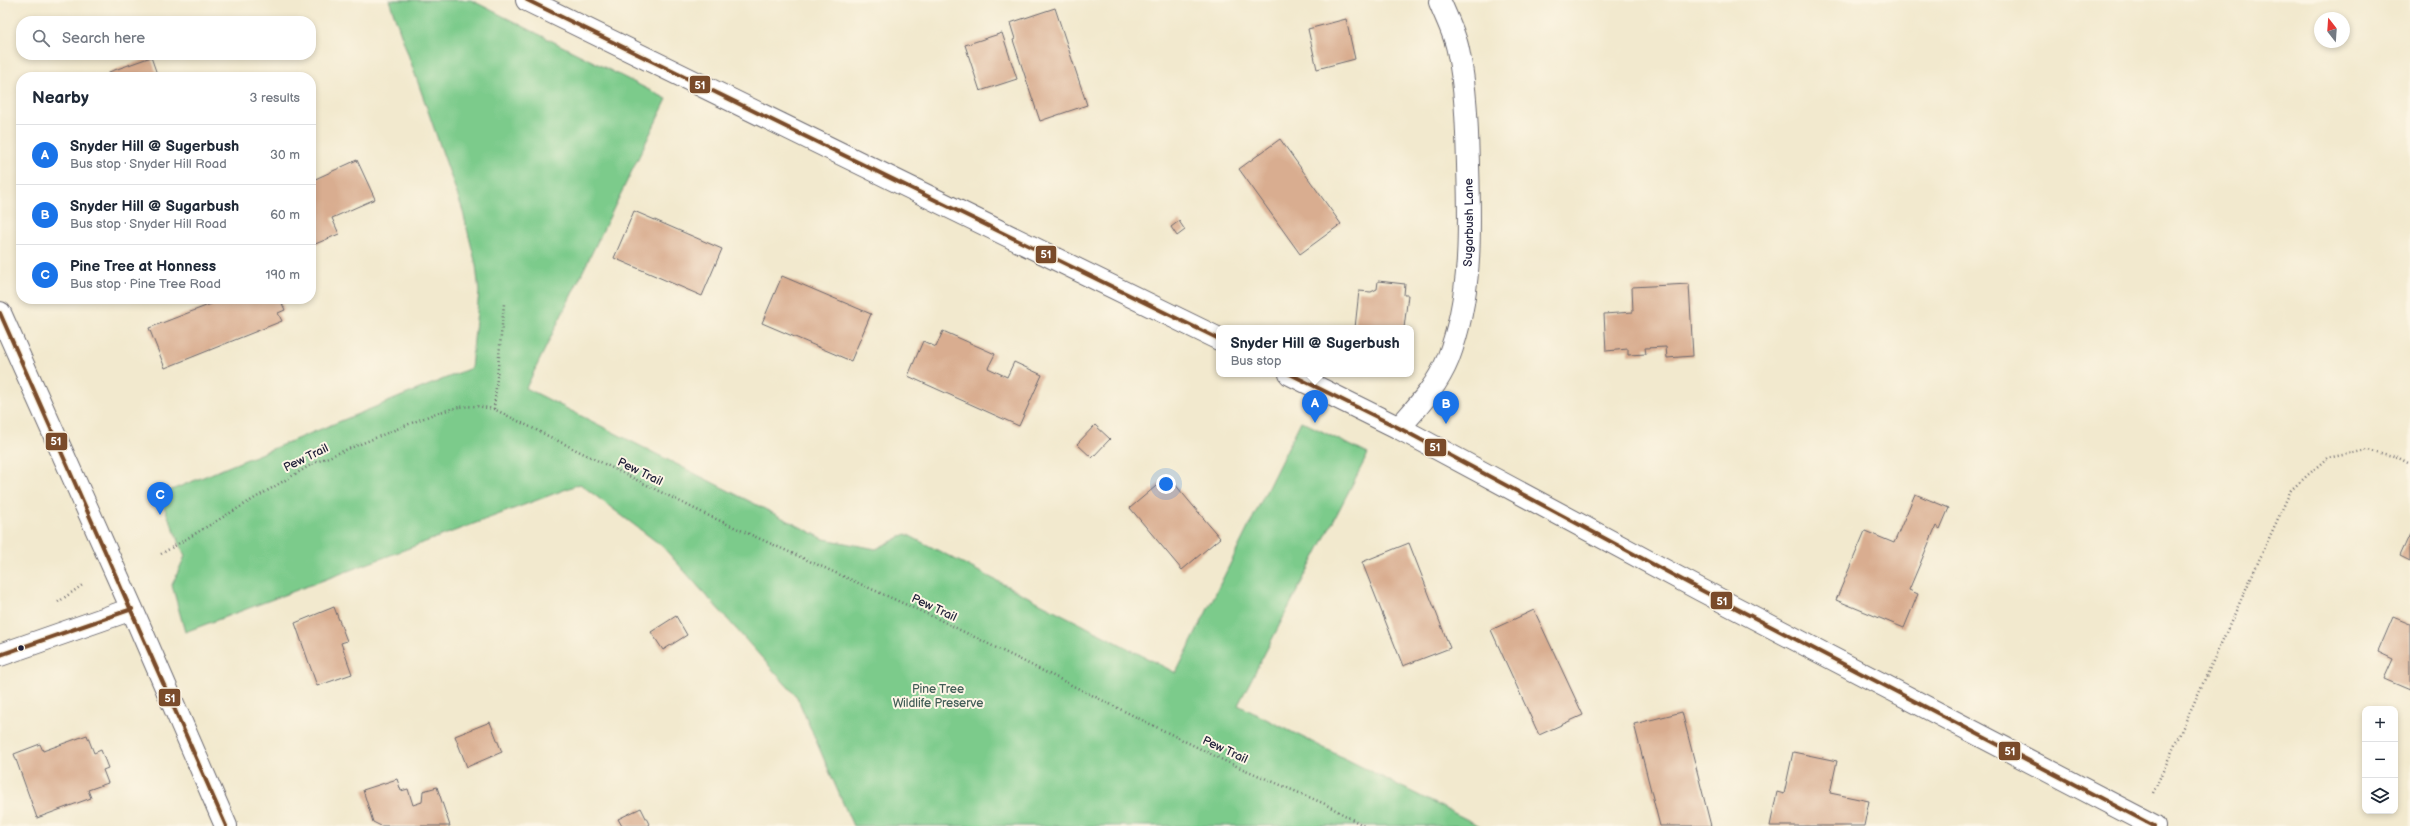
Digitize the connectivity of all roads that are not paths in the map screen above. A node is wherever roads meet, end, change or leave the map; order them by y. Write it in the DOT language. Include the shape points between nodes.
graph roads {
  1 [pos="527,0"];
  2 [pos="1440,2"];
  3 [pos="0,313"];
  4 [pos="1216,338"];
  5 [pos="1296,377"];
  6 [pos="1399,428"];
  7 [pos="132,609"];
  8 [pos="0,655"];
  9 [pos="2148,823"];
  10 [pos="226,826"];
  1 -- 4 [label="street"];
  2 -- 6 [label="street, Sugarbush Lane" via="1458,48 1466,97 1470,237 1468,274 1461,319 1447,360 1431,391"];
  3 -- 7 [label="street"];
  5 -- 6 [label="street"];
  6 -- 9 [label="street" via="1694,586"];
  7 -- 8 [label="street"];
  7 -- 10 [label="street"];
}
